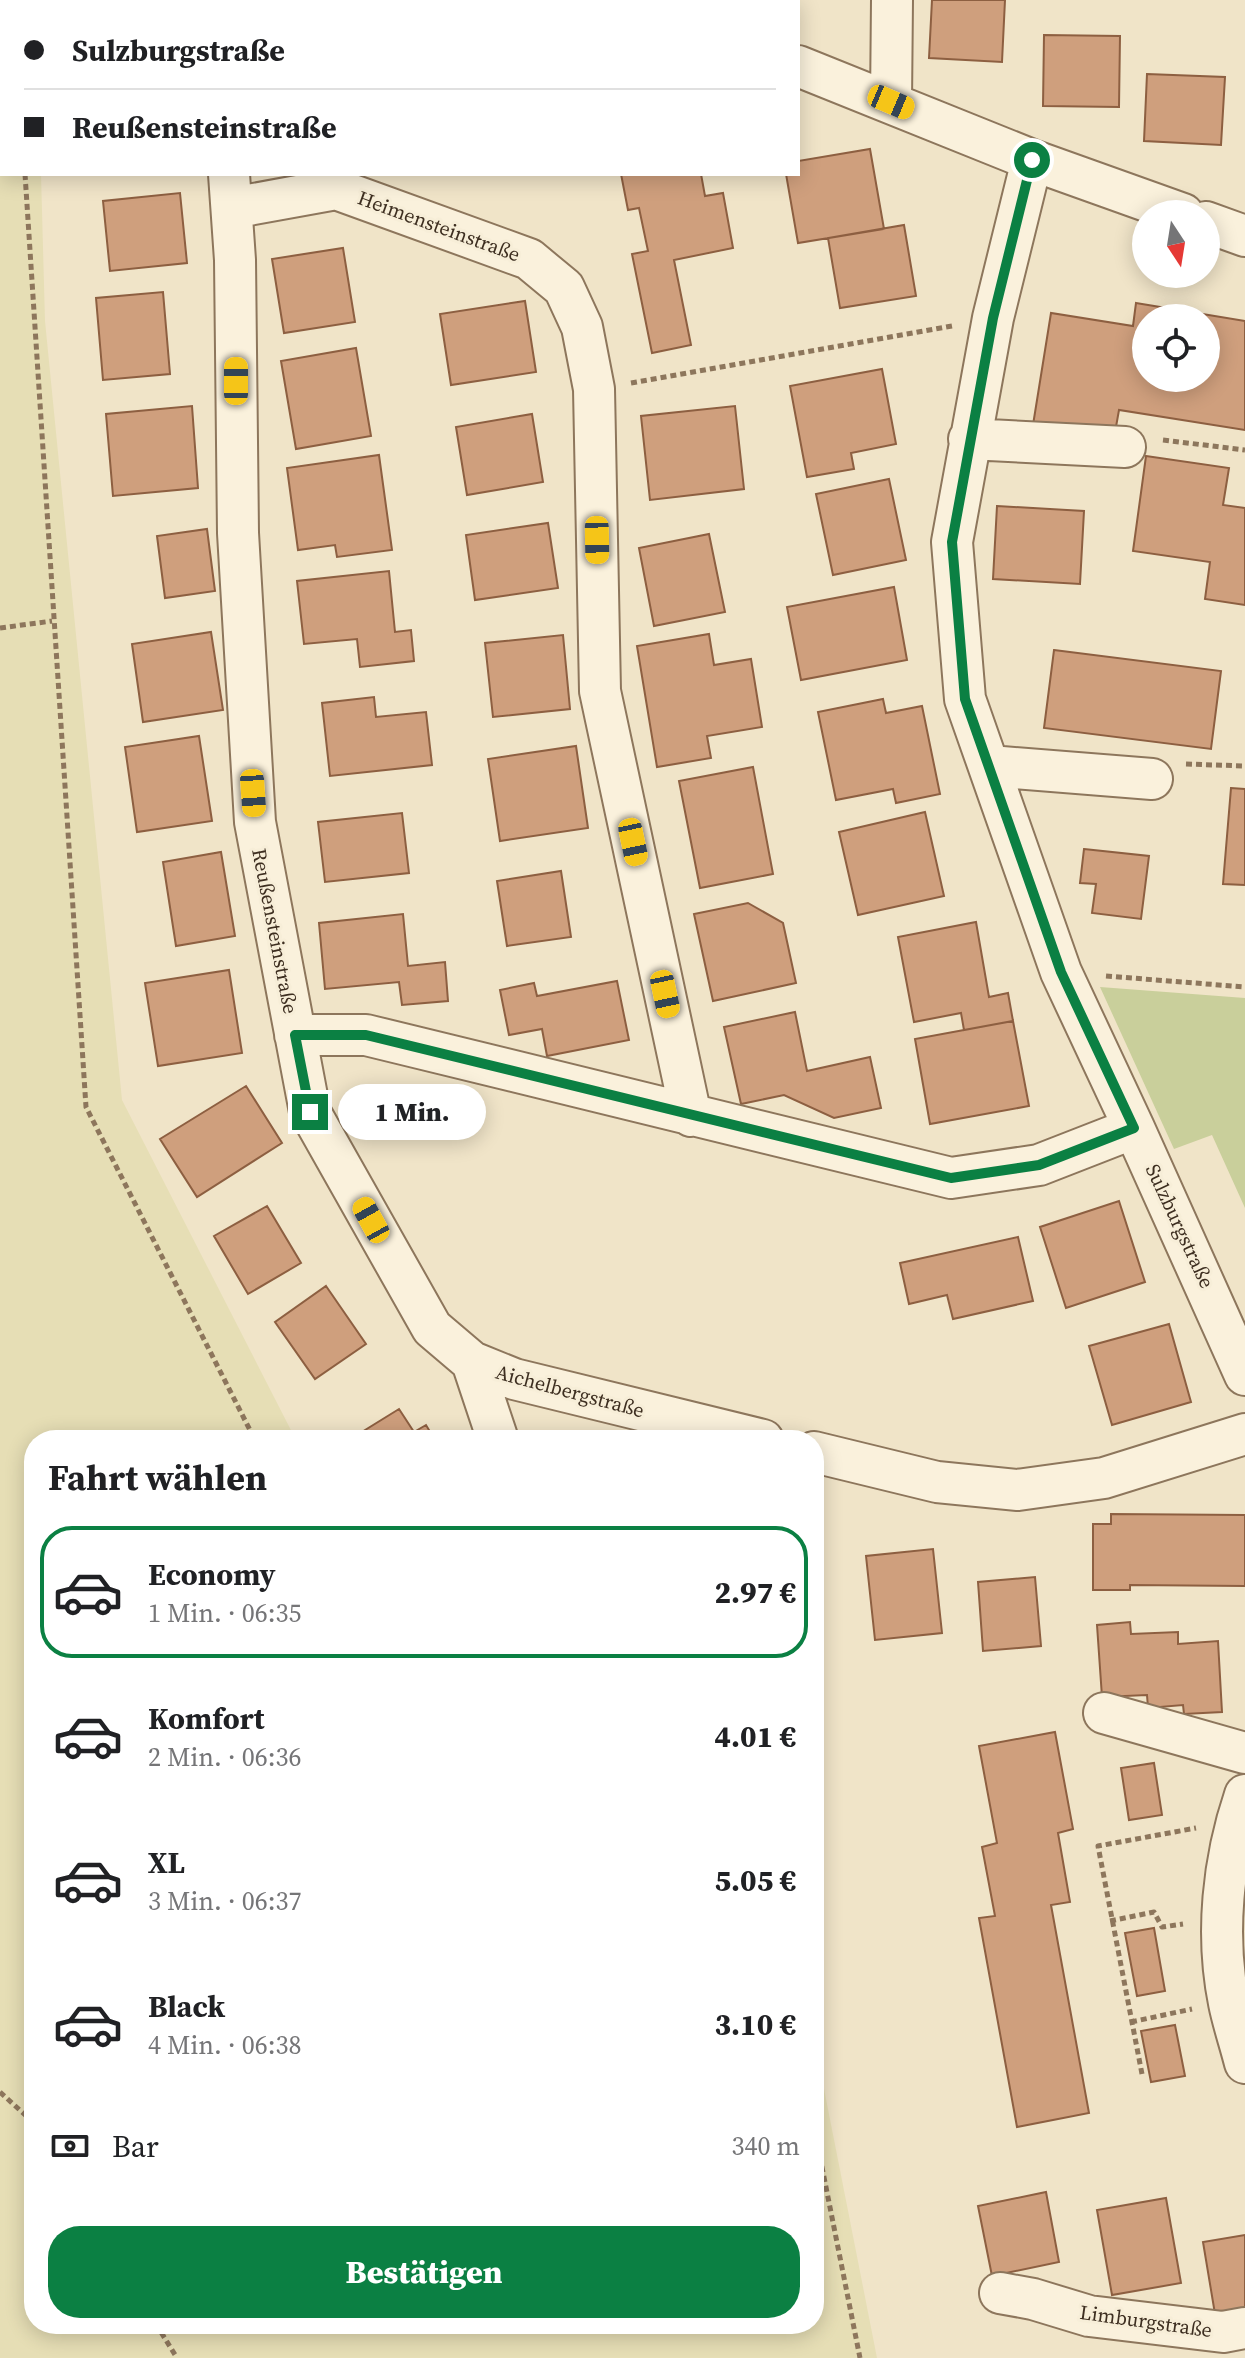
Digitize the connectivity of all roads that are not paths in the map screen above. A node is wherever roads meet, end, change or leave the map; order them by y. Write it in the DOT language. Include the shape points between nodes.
graph roads {
  1 [pos="892,0"];
  2 [pos="800,67"];
  3 [pos="891,102"];
  4 [pos="1032,160"];
  5 [pos="230,191"];
  6 [pos="1144,200"];
  7 [pos="1220,227"];
  8 [pos="1245,236"];
  9 [pos="969,439"];
  10 [pos="1125,447"];
  11 [pos="990,766"];
  12 [pos="1152,779"];
  13 [pos="295,1035"];
  14 [pos="691,1116"];
  15 [pos="1134,1128"];
  16 [pos="472,1362"];
  17 [pos="1245,1375"];
  18 [pos="495,1430"];
  19 [pos="722,1430"];
  20 [pos="1245,1434"];
  21 [pos="824,1454"];
  22 [pos="1104,1713"];
  23 [pos="1245,1753"];
  24 [pos="1241,1808"];
  25 [pos="1245,2063"];
  26 [pos="1000,2293"];
  27 [pos="1245,2328"];
  1 -- 3 [label="street"];
  2 -- 3 [label="street"];
  3 -- 4 [label="street"];
  4 -- 6 [label="street"];
  4 -- 9 [label="street, Sulzburgstraße"];
  5 -- 13 [label="street, Reußensteinstraße" via="238,533 255,822"];
  5 -- 14 [label="street, Heimensteinstraße" via="336,189 529,259 564,288 582,327 594,389 600,691"];
  7 -- 8 [label="street"];
  9 -- 10 [label="street"];
  9 -- 11 [label="street, Sulzburgstraße" via="952,542 965,699"];
  11 -- 12 [label="street"];
  11 -- 15 [label="street, Sulzburgstraße" via="1061,972"];
  13 -- 14 [label="street" via="366,1035"];
  13 -- 16 [label="street, Reußensteinstraße" via="310,1112 432,1328"];
  14 -- 15 [label="street" via="951,1178 1039,1165"];
  15 -- 17 [label="street, Sulzburgstraße"];
  16 -- 18 [label="street"];
  16 -- 19 [label="street, Aichelbergstraße" via="514,1379"];
  20 -- 21 [label="street" via="1104,1478 1018,1490 937,1482"];
  22 -- 23 [label="street"];
  24 -- 25 [label="street" via="1227,1864 1223,1957"];
  26 -- 27 [label="street, Limburgstraße" via="1089,2316 1223,2332"];
}
